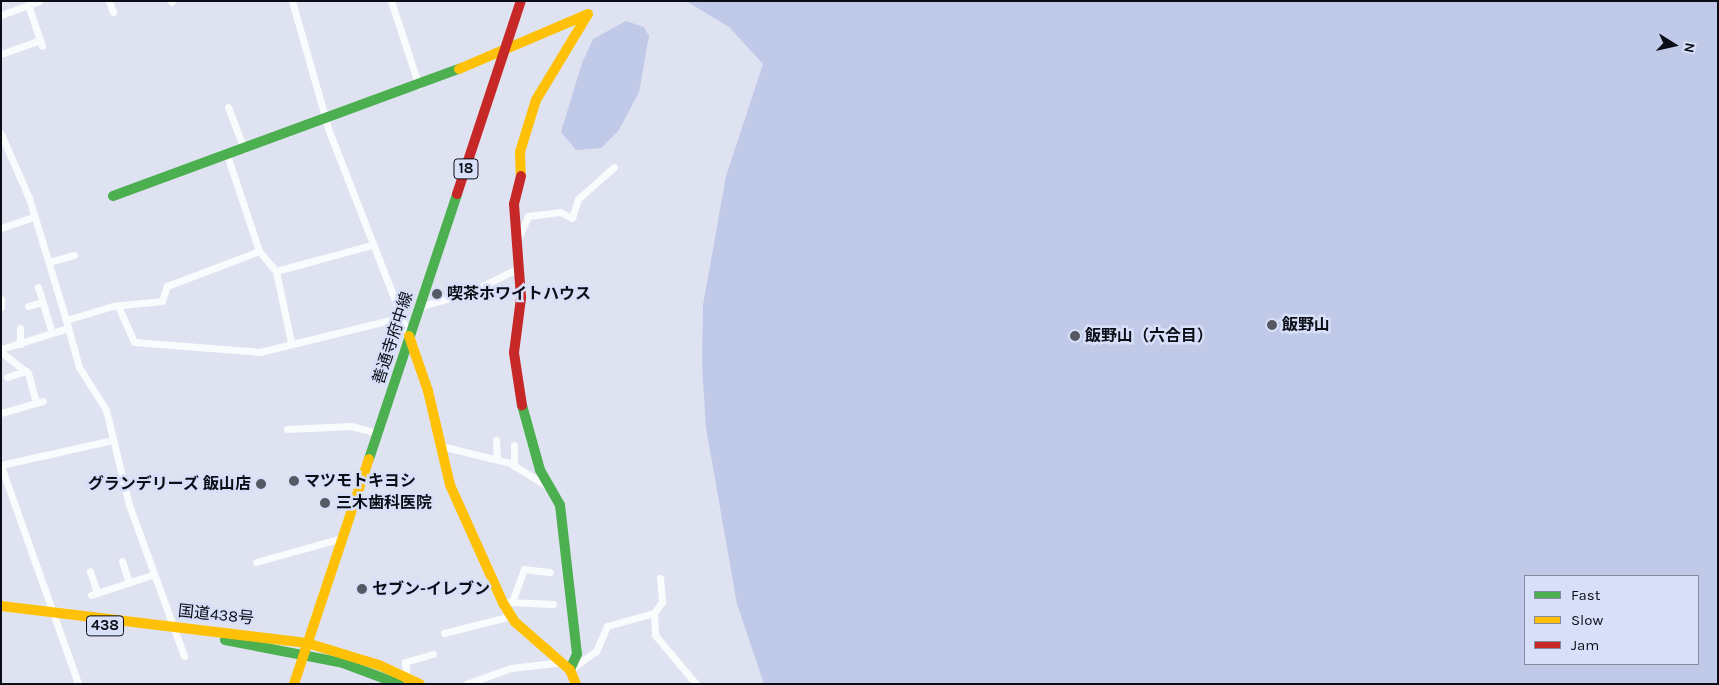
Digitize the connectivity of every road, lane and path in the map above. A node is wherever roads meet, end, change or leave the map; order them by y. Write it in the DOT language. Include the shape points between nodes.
graph roads {
  1 [pos="39,1"];
  2 [pos="109,1"];
  3 [pos="292,1"];
  4 [pos="391,1"];
  5 [pos="521,1"];
  6 [pos="28,5"];
  7 [pos="113,12"];
  8 [pos="1,15"];
  9 [pos="504,52"];
  10 [pos="1,54"];
  11 [pos="419,86"];
  12 [pos="228,107"];
  13 [pos="325,118"];
  14 [pos="1,134"];
  15 [pos="244,149"];
  16 [pos="227,156"];
  17 [pos="614,167"];
  18 [pos="113,196"];
  19 [pos="35,216"];
  20 [pos="1,228"];
  21 [pos="517,240"];
  22 [pos="372,245"];
  23 [pos="259,251"];
  24 [pos="74,255"];
  25 [pos="49,262"];
  26 [pos="518,269"];
  27 [pos="276,271"];
  28 [pos="38,288"];
  29 [pos="1,299"];
  30 [pos="42,302"];
  31 [pos="28,306"];
  32 [pos="1,307"];
  33 [pos="419,307"];
  34 [pos="119,308"];
  35 [pos="398,318"];
  36 [pos="66,320"];
  37 [pos="20,328"];
  38 [pos="68,328"];
  39 [pos="52,333"];
  40 [pos="409,336"];
  41 [pos="291,342"];
  42 [pos="20,344"];
  43 [pos="1,350"];
  44 [pos="26,372"];
  45 [pos="6,377"];
  46 [pos="2,413"];
  47 [pos="287,429"];
  48 [pos="378,433"];
  49 [pos="113,440"];
  50 [pos="496,440"];
  51 [pos="514,445"];
  52 [pos="441,446"];
  53 [pos="497,458"];
  54 [pos="1,465"];
  55 [pos="514,466"];
  56 [pos="547,486"];
  57 [pos="342,538"];
  58 [pos="122,560"];
  59 [pos="256,562"];
  60 [pos="90,570"];
  61 [pos="550,572"];
  62 [pos="152,575"];
  63 [pos="660,578"];
  64 [pos="129,582"];
  65 [pos="507,602"];
  66 [pos="553,604"];
  67 [pos="1,606"];
  68 [pos="654,613"];
  69 [pos="1,614"];
  70 [pos="54,616"];
  71 [pos="511,616"];
  72 [pos="175,630"];
  73 [pos="444,633"];
  74 [pos="307,643"];
  75 [pos="304,654"];
  76 [pos="433,654"];
  77 [pos="184,656"];
  78 [pos="567,666"];
  79 [pos="403,680"];
  80 [pos="78,684"];
  81 [pos="294,684"];
  82 [pos="420,684"];
  83 [pos="466,684"];
  84 [pos="576,684"];
  85 [pos="696,684"];
  1 -- 6 [label="street"];
  2 -- 7 [label="street"];
  3 -- 13 [label="street"];
  4 -- 11 [label="street"];
  5 -- 9 [label="main road, 善通寺府中線 / 18"];
  6 -- 8 [label="street"];
  6 -- 10 [label="street" via="41,43"];
  9 -- 11 [label="main road"];
  9 -- 21 [label="main road" via="588,14 531,114 520,152 520,183 514,204"];
  9 -- 33 [label="main road, 善通寺府中線 / 18"];
  11 -- 13 [label="main road"];
  12 -- 15 [label="street"];
  13 -- 15 [label="main road"];
  13 -- 22 [label="street"];
  14 -- 19 [label="street"];
  15 -- 16 [label="main road"];
  16 -- 18 [label="main road"];
  16 -- 23 [label="street"];
  17 -- 21 [label="street" via="578,199 572,218 560,212 528,216"];
  19 -- 20 [label="street"];
  19 -- 25 [label="street"];
  21 -- 26 [label="main road"];
  22 -- 27 [label="street"];
  22 -- 35 [label="street"];
  23 -- 27 [label="street"];
  23 -- 34 [label="street" via="167,286 162,301"];
  24 -- 25 [label="street"];
  25 -- 36 [label="street"];
  26 -- 33 [label="street" via="470,292"];
  26 -- 56 [label="main road" via="521,298 514,353 516,385"];
  27 -- 41 [label="street"];
  28 -- 30 [label="street"];
  29 -- 32 [label="street"];
  30 -- 31 [label="street"];
  30 -- 39 [label="street"];
  33 -- 40 [label="main road, 善通寺府中線 / 18"];
  34 -- 36 [label="street"];
  34 -- 41 [label="street" via="134,342 260,352"];
  35 -- 40 [label="street"];
  35 -- 41 [label="street"];
  36 -- 38 [label="street"];
  37 -- 42 [label="street"];
  38 -- 39 [label="street"];
  38 -- 49 [label="street" via="80,367 106,410"];
  39 -- 42 [label="street"];
  40 -- 48 [label="main road, 善通寺府中線 / 18"];
  40 -- 52 [label="main road"];
  42 -- 43 [label="street"];
  43 -- 44 [label="street"];
  44 -- 45 [label="street"];
  44 -- 46 [label="street" via="39,402"];
  47 -- 48 [label="street" via="351,426"];
  48 -- 57 [label="main road, 善通寺府中線 / 18"];
  49 -- 54 [label="street"];
  49 -- 62 [label="street"];
  50 -- 53 [label="street"];
  51 -- 55 [label="street"];
  52 -- 53 [label="street"];
  52 -- 65 [label="main road" via="452,492"];
  53 -- 55 [label="street"];
  54 -- 70 [label="street"];
  55 -- 56 [label="street"];
  56 -- 78 [label="main road" via="560,505 563,524 577,654"];
  57 -- 59 [label="street"];
  57 -- 74 [label="main road, 善通寺府中線 / 18"];
  58 -- 64 [label="street"];
  60 -- 64 [label="street" via="94,593"];
  61 -- 65 [label="street" via="524,568"];
  62 -- 64 [label="street"];
  62 -- 72 [label="street"];
  63 -- 68 [label="street" via="662,602"];
  65 -- 66 [label="street"];
  65 -- 71 [label="main road"];
  67 -- 70 [label="main road, 国道438号 / 438"];
  68 -- 78 [label="street" via="607,626 596,651"];
  68 -- 85 [label="street" via="655,635"];
  69 -- 70 [label="main road, 国道438号 / 438"];
  70 -- 72 [label="main road, 国道438号 / 438"];
  70 -- 80 [label="street"];
  71 -- 73 [label="street"];
  71 -- 78 [label="main road"];
  72 -- 74 [label="main road, 国道438号 / 438"];
  72 -- 75 [label="main road, 国道438号 / 438"];
  72 -- 77 [label="street"];
  74 -- 75 [label="main road, 善通寺府中線 / 18"];
  74 -- 79 [label="main road, 国道438号 / 438"];
  75 -- 79 [label="main road, 国道438号 / 438"];
  75 -- 81 [label="main road, 善通寺府中線 / 18"];
  76 -- 79 [label="street" via="405,662"];
  78 -- 83 [label="street" via="511,668"];
  78 -- 84 [label="main road"];
  79 -- 82 [label="main road, 国道438号 / 438"];
}
